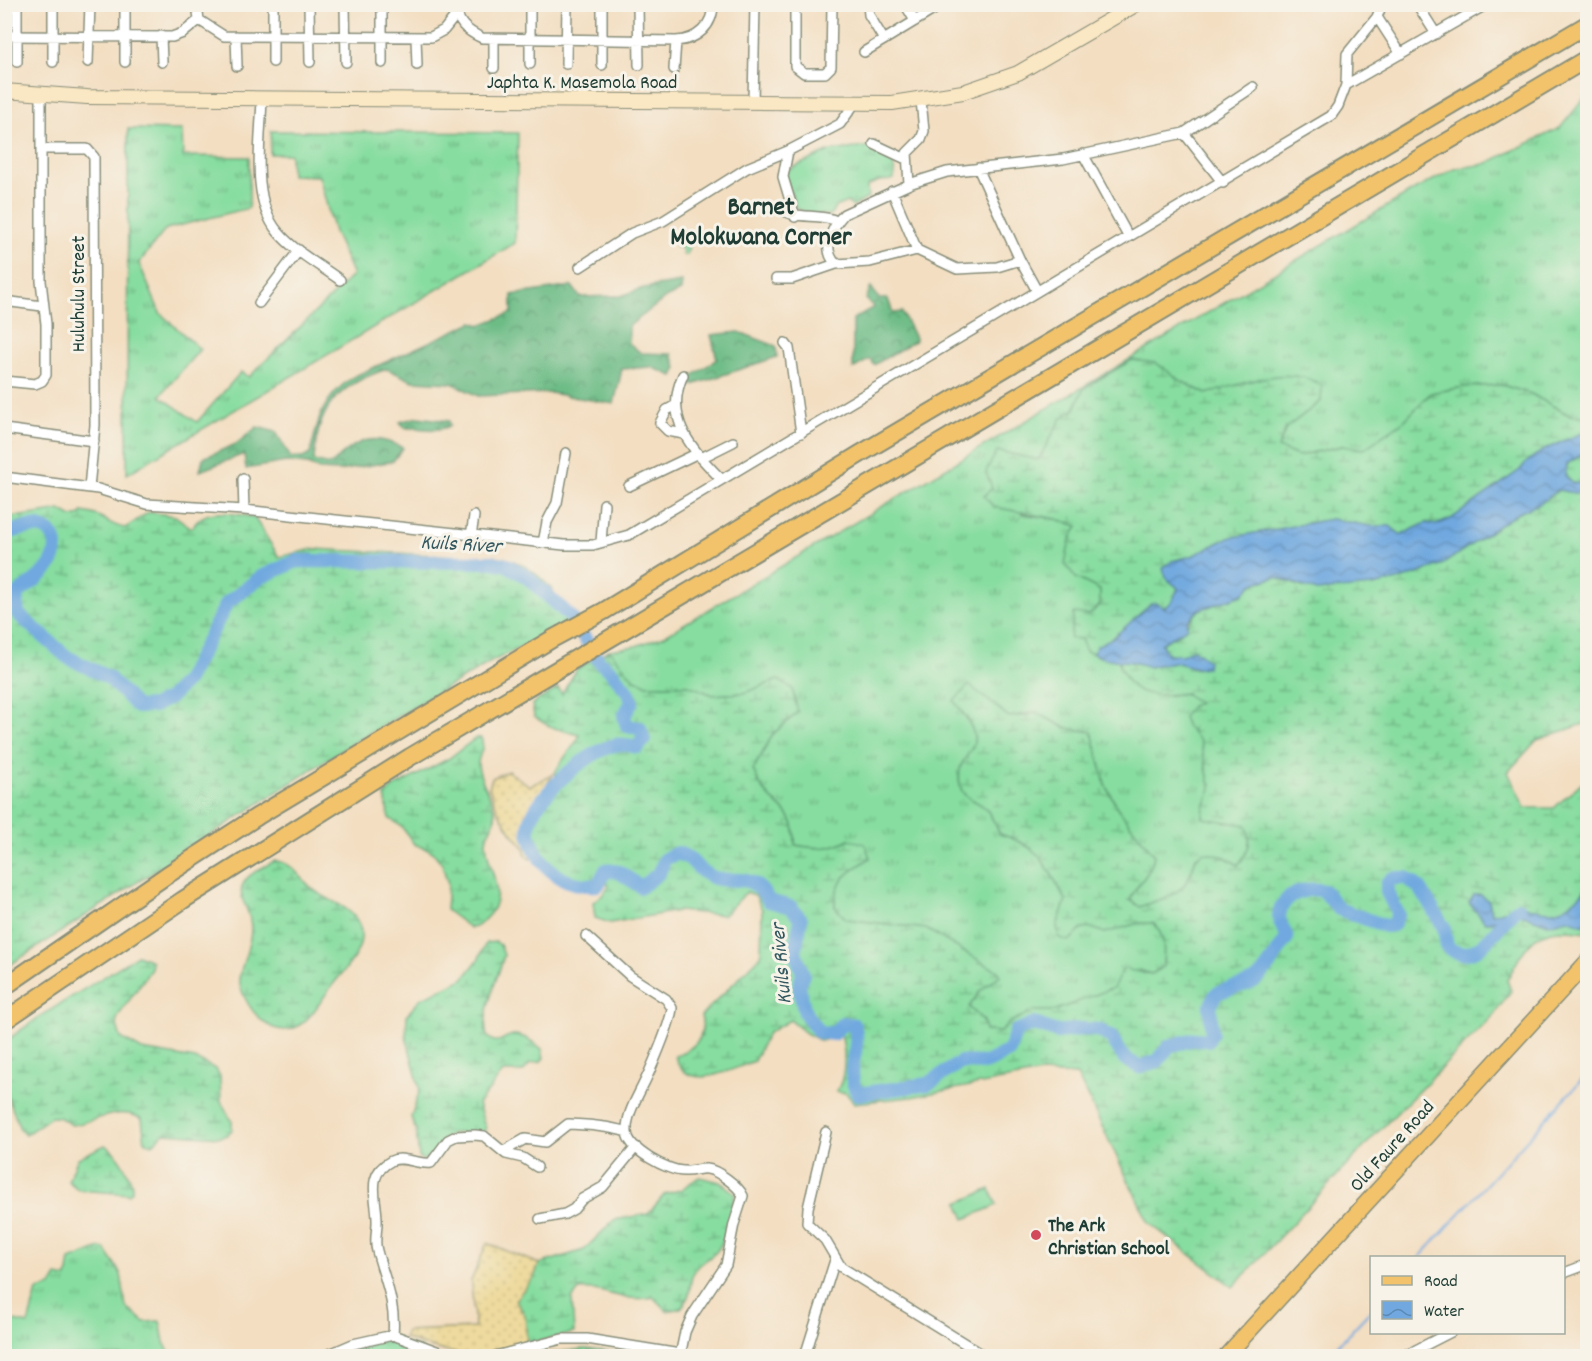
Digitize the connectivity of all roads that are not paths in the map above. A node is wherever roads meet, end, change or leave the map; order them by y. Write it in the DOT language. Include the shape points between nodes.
graph roads {
  1 [pos="17,4"];
  2 [pos="53,4"];
  3 [pos="90,4"];
  4 [pos="125,4"];
  5 [pos="197,4"];
  6 [pos="273,4"];
  7 [pos="309,4"];
  8 [pos="345,4"];
  9 [pos="382,4"];
  10 [pos="530,4"];
  11 [pos="567,4"];
  12 [pos="602,4"];
  13 [pos="638,4"];
  14 [pos="713,4"];
  15 [pos="755,4"];
  16 [pos="795,4"];
  17 [pos="832,4"];
  18 [pos="868,4"];
  19 [pos="906,4"];
  20 [pos="943,4"];
  21 [pos="1137,4"];
  22 [pos="1382,4"];
  23 [pos="1417,4"];
  24 [pos="1466,4"];
  25 [pos="1487,4"];
  26 [pos="456,10"];
  27 [pos="1472,14"];
  28 [pos="1377,17"];
  29 [pos="199,20"];
  30 [pos="915,21"];
  31 [pos="1587,24"];
  32 [pos="1436,34"];
  33 [pos="4,36"];
  34 [pos="16,36"];
  35 [pos="161,36"];
  36 [pos="236,36"];
  37 [pos="52,37"];
  38 [pos="89,37"];
  39 [pos="125,37"];
  40 [pos="273,37"];
  41 [pos="309,38"];
  42 [pos="345,38"];
  43 [pos="382,38"];
  44 [pos="416,38"];
  45 [pos="494,38"];
  46 [pos="530,38"];
  47 [pos="567,39"];
  48 [pos="602,39"];
  49 [pos="638,39"];
  50 [pos="884,40"];
  51 [pos="676,41"];
  52 [pos="864,52"];
  53 [pos="1401,54"];
  54 [pos="1587,58"];
  55 [pos="17,62"];
  56 [pos="53,62"];
  57 [pos="88,62"];
  58 [pos="125,62"];
  59 [pos="162,62"];
  60 [pos="273,62"];
  61 [pos="310,62"];
  62 [pos="346,62"];
  63 [pos="382,63"];
  64 [pos="417,64"];
  65 [pos="530,64"];
  66 [pos="566,64"];
  67 [pos="602,64"];
  68 [pos="237,66"];
  69 [pos="639,66"];
  70 [pos="494,68"];
  71 [pos="674,69"];
  72 [pos="1346,85"];
  73 [pos="1253,87"];
  74 [pos="4,91"];
  75 [pos="41,94"];
  76 [pos="262,98"];
  77 [pos="921,100"];
  78 [pos="753,102"];
  79 [pos="855,103"];
  80 [pos="1184,133"];
  81 [pos="874,144"];
  82 [pos="42,149"];
  83 [pos="788,151"];
  84 [pos="1083,154"];
  85 [pos="906,159"];
  86 [pos="978,168"];
  87 [pos="1223,183"];
  88 [pos="909,184"];
  89 [pos="892,191"];
  90 [pos="779,208"];
  91 [pos="795,217"];
  92 [pos="837,221"];
  93 [pos="1128,236"];
  94 [pos="299,250"];
  95 [pos="917,250"];
  96 [pos="1020,260"];
  97 [pos="836,264"];
  98 [pos="580,267"];
  99 [pos="776,279"];
  100 [pos="340,280"];
  101 [pos="1037,291"];
  102 [pos="4,302"];
  103 [pos="259,303"];
  104 [pos="42,306"];
  105 [pos="785,343"];
  106 [pos="683,375"];
  107 [pos="4,381"];
  108 [pos="676,405"];
  109 [pos="4,429"];
  110 [pos="801,433"];
  111 [pos="684,434"];
  112 [pos="94,441"];
  113 [pos="733,442"];
  114 [pos="566,453"];
  115 [pos="699,456"];
  116 [pos="4,477"];
  117 [pos="243,479"];
  118 [pos="721,479"];
  119 [pos="628,486"];
  120 [pos="89,488"];
  121 [pos="604,504"];
  122 [pos="244,510"];
  123 [pos="474,516"];
  124 [pos="471,536"];
  125 [pos="602,542"];
  126 [pos="543,543"];
  127 [pos="586,936"];
  128 [pos="1587,961"];
  129 [pos="4,987"];
  130 [pos="4,1022"];
  131 [pos="627,1132"];
  132 [pos="826,1132"];
  133 [pos="636,1147"];
  134 [pos="504,1151"];
  135 [pos="537,1167"];
  136 [pos="540,1219"];
  137 [pos="835,1260"];
  138 [pos="1587,1264"];
  139 [pos="1565,1272"];
  140 [pos="1447,1334"];
  141 [pos="393,1335"];
  142 [pos="680,1355"];
  143 [pos="325,1356"];
  144 [pos="450,1356"];
  145 [pos="495,1356"];
  146 [pos="805,1356"];
  147 [pos="985,1356"];
  148 [pos="1226,1356"];
  149 [pos="1404,1356"];
  1 -- 34 [label="street"];
  2 -- 37 [label="street"];
  3 -- 38 [label="street"];
  4 -- 39 [label="street"];
  5 -- 29 [label="street"];
  6 -- 40 [label="street"];
  7 -- 41 [label="street"];
  8 -- 42 [label="street"];
  9 -- 43 [label="street"];
  10 -- 46 [label="street"];
  11 -- 47 [label="street"];
  12 -- 48 [label="street"];
  13 -- 49 [label="street"];
  14 -- 51 [label="street" via="711,18 700,33"];
  15 -- 78 [label="street"];
  16 -- 17 [label="street" via="795,66 804,74 825,73 831,67"];
  18 -- 50 [label="street" via="869,15"];
  19 -- 30 [label="street"];
  20 -- 30 [label="street"];
  21 -- 77 [label="main road, Japhta K. Masemola Road" via="1018,74 963,92"];
  22 -- 28 [label="street"];
  23 -- 32 [label="street"];
  24 -- 27 [label="street"];
  25 -- 27 [label="street"];
  26 -- 44 [label="street" via="437,35"];
  26 -- 45 [label="street" via="471,33"];
  27 -- 32 [label="street"];
  28 -- 53 [label="street"];
  28 -- 72 [label="street" via="1347,54"];
  29 -- 35 [label="street" via="183,33"];
  29 -- 36 [label="street" via="216,33"];
  30 -- 50 [label="street"];
  31 -- 129 [label="highway" via="258,816"];
  32 -- 53 [label="street"];
  33 -- 34 [label="street"];
  34 -- 37 [label="street"];
  34 -- 55 [label="street"];
  35 -- 39 [label="street"];
  35 -- 59 [label="street"];
  36 -- 40 [label="street"];
  36 -- 68 [label="street"];
  37 -- 38 [label="street"];
  37 -- 56 [label="street"];
  38 -- 39 [label="street"];
  38 -- 57 [label="street"];
  39 -- 58 [label="street"];
  40 -- 41 [label="street"];
  40 -- 60 [label="street"];
  41 -- 42 [label="street"];
  41 -- 61 [label="street"];
  42 -- 43 [label="street"];
  42 -- 62 [label="street"];
  43 -- 44 [label="street"];
  43 -- 63 [label="street"];
  44 -- 64 [label="street"];
  45 -- 46 [label="street"];
  45 -- 70 [label="street"];
  46 -- 47 [label="street"];
  46 -- 65 [label="street"];
  47 -- 48 [label="street"];
  47 -- 66 [label="street"];
  48 -- 49 [label="street"];
  48 -- 67 [label="street"];
  49 -- 51 [label="street"];
  49 -- 69 [label="street"];
  50 -- 52 [label="street"];
  51 -- 71 [label="street"];
  53 -- 72 [label="street"];
  54 -- 130 [label="highway" via="277,840"];
  72 -- 87 [label="street" via="1331,116"];
  73 -- 80 [label="street"];
  74 -- 75 [label="main road, Japhta K. Masemola Road"];
  75 -- 76 [label="main road, Japhta K. Masemola Road"];
  75 -- 82 [label="street"];
  76 -- 78 [label="main road, Japhta K. Masemola Road"];
  76 -- 94 [label="street" via="261,200 274,228"];
  77 -- 79 [label="main road, Japhta K. Masemola Road"];
  77 -- 85 [label="street" via="924,131 908,150"];
  78 -- 79 [label="main road, Japhta K. Masemola Road"];
  79 -- 83 [label="street" via="840,124"];
  80 -- 84 [label="street"];
  80 -- 87 [label="street"];
  81 -- 85 [label="street"];
  82 -- 104 [label="street"];
  82 -- 112 [label="street, Huluhulu Street" via="87,149 94,157"];
  83 -- 91 [label="street" via="783,177"];
  83 -- 98 [label="street" via="747,168"];
  84 -- 86 [label="street"];
  84 -- 93 [label="street"];
  85 -- 88 [label="street"];
  86 -- 88 [label="street" via="947,172"];
  86 -- 96 [label="street"];
  87 -- 93 [label="street"];
  88 -- 89 [label="street"];
  89 -- 92 [label="street"];
  89 -- 95 [label="street"];
  90 -- 91 [label="street"];
  91 -- 92 [label="street"];
  92 -- 97 [label="street" via="828,245"];
  93 -- 101 [label="street"];
  94 -- 100 [label="street"];
  94 -- 103 [label="street"];
  95 -- 96 [label="street" via="957,269 997,267"];
  95 -- 97 [label="street" via="870,262"];
  96 -- 101 [label="street"];
  97 -- 99 [label="street" via="792,279"];
  101 -- 110 [label="street"];
  102 -- 104 [label="street"];
  104 -- 107 [label="street" via="46,324 44,379 35,384"];
  105 -- 110 [label="street" via="789,348"];
  106 -- 108 [label="street"];
  108 -- 111 [label="street"];
  108 -- 111 [label="street" via="667,410 660,423 670,432"];
  109 -- 112 [label="street"];
  110 -- 118 [label="street"];
  111 -- 115 [label="street"];
  112 -- 120 [label="street, Huluhulu Street"];
  113 -- 115 [label="street"];
  114 -- 126 [label="street" via="557,503 547,522"];
  115 -- 118 [label="street"];
  115 -- 119 [label="street"];
  116 -- 120 [label="street"];
  117 -- 122 [label="street"];
  118 -- 125 [label="street" via="629,534"];
  120 -- 122 [label="street" via="147,504"];
  121 -- 125 [label="street"];
  122 -- 124 [label="street"];
  123 -- 124 [label="street"];
  124 -- 126 [label="street"];
  125 -- 126 [label="street"];
  127 -- 131 [label="street" via="630,976 666,999 672,1008 651,1068 634,1102"];
  128 -- 148 [label="main road, Old Faure Road"];
  131 -- 133 [label="street"];
  131 -- 134 [label="street" via="568,1124 545,1142 525,1139"];
  132 -- 137 [label="street" via="807,1223 825,1240"];
  133 -- 136 [label="street" via="603,1186 574,1209"];
  133 -- 142 [label="street" via="668,1168 683,1172 710,1170 738,1188 743,1196 726,1265 692,1316"];
  134 -- 135 [label="street"];
  134 -- 141 [label="street" via="484,1136 456,1136 442,1146 431,1163 393,1160 375,1175 376,1249 391,1291"];
  137 -- 146 [label="street"];
  137 -- 147 [label="street"];
  138 -- 139 [label="street"];
  140 -- 149 [label="street"];
  141 -- 143 [label="street" via="353,1344"];
  141 -- 144 [label="street"];
  142 -- 145 [label="street" via="562,1339"];
}
